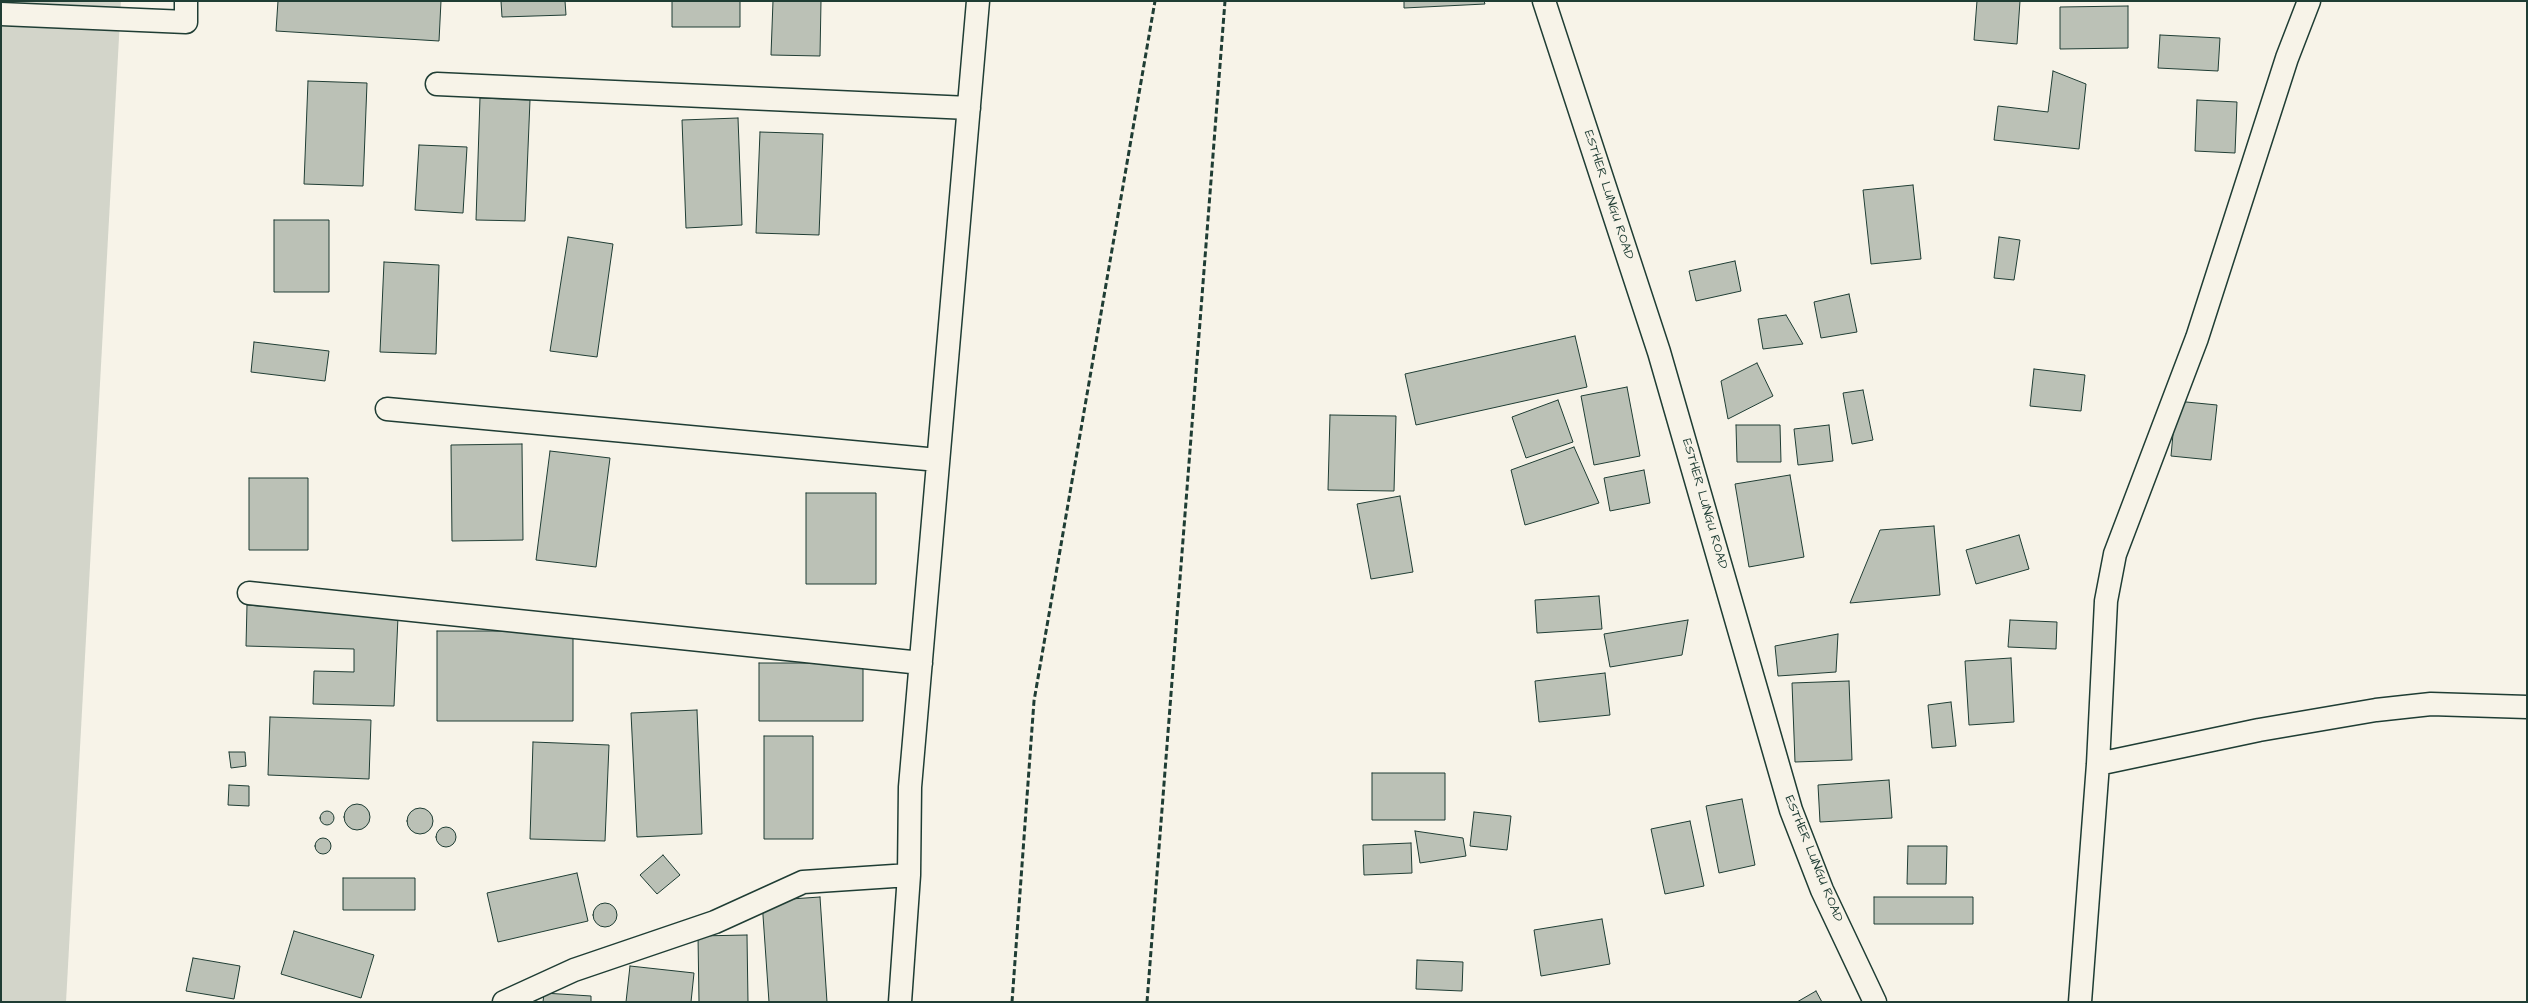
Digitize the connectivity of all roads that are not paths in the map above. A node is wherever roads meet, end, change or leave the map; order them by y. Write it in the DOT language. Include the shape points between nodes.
graph roads {
  1 [pos="186,1"];
  2 [pos="978,1"];
  3 [pos="1544,1"];
  4 [pos="2309,1"];
  5 [pos="1,14"];
  6 [pos="437,84"];
  7 [pos="969,108"];
  8 [pos="387,409"];
  9 [pos="938,460"];
  10 [pos="249,593"];
  11 [pos="921,662"];
  12 [pos="2527,707"];
  13 [pos="2098,764"];
  14 [pos="909,875"];
  15 [pos="504,1002"];
  16 [pos="900,1002"];
  17 [pos="1875,1002"];
  18 [pos="2080,1002"];
  1 -- 5 [label="street" via="186,22"];
  2 -- 7 [label="street"];
  3 -- 17 [label="street, ESTHER LUNGU ROAD" via="1659,352 1791,810 1822,890"];
  4 -- 13 [label="street" via="2287,58 2197,338 2115,554 2106,601"];
  6 -- 7 [label="street"];
  7 -- 9 [label="street"];
  8 -- 9 [label="street"];
  9 -- 11 [label="street"];
  10 -- 11 [label="street"];
  11 -- 14 [label="street" via="910,788"];
  12 -- 13 [label="street" via="2430,704 2376,710 2259,730"];
  13 -- 18 [label="street"];
  14 -- 15 [label="street" via="803,882 715,922 574,970"];
  14 -- 16 [label="street"];
}
